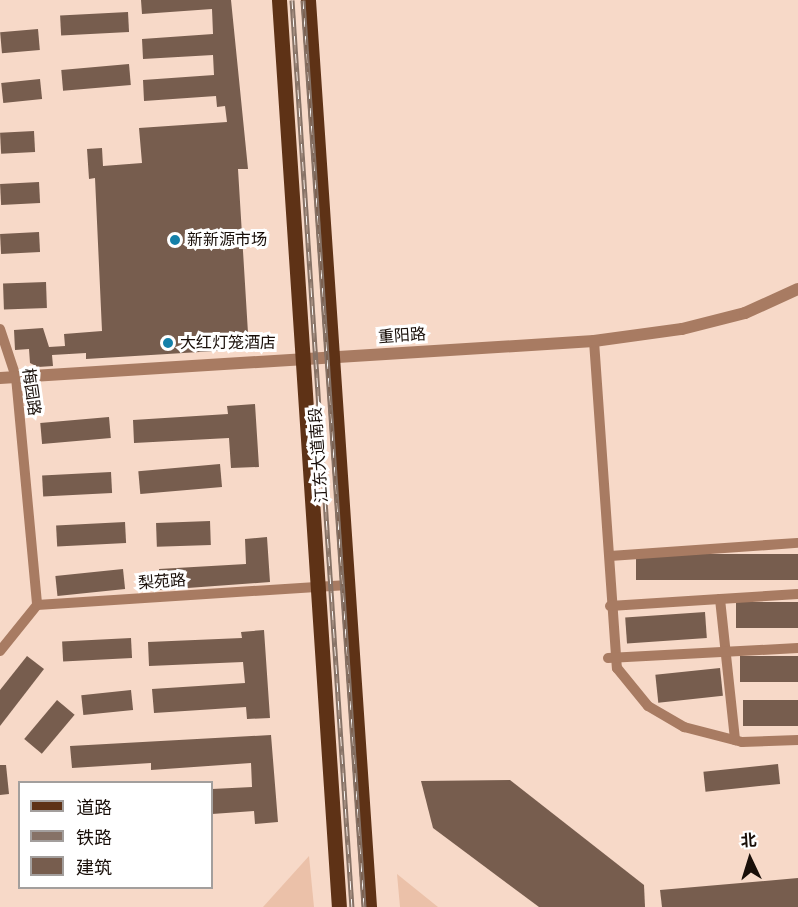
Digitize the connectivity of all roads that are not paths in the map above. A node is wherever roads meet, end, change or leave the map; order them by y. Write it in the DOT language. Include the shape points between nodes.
graph roads {
  1 [pos="279,0"];
  2 [pos="308,0"];
  3 [pos="798,289"];
  4 [pos="0,329"];
  5 [pos="594,341"];
  6 [pos="330,357"];
  7 [pos="301,359"];
  8 [pos="16,377"];
  9 [pos="0,378"];
  10 [pos="798,543"];
  11 [pos="610,556"];
  12 [pos="347,585"];
  13 [pos="315,588"];
  14 [pos="798,594"];
  15 [pos="720,599"];
  16 [pos="37,605"];
  17 [pos="610,606"];
  18 [pos="798,648"];
  19 [pos="0,651"];
  20 [pos="726,653"];
  21 [pos="612,658"];
  22 [pos="735,740"];
  23 [pos="798,740"];
  24 [pos="339,907"];
  25 [pos="369,907"];
  1 -- 7 [label="main road, 江东大道南段"];
  2 -- 6 [label="main road, 江东大道南段"];
  3 -- 5 [label="street, 重阳路" via="745,313 682,329"];
  4 -- 8 [label="street, 梅园路"];
  5 -- 6 [label="street, 重阳路"];
  5 -- 11 [label="street"];
  6 -- 7 [label="street, 重阳路"];
  6 -- 12 [label="main road, 江东大道南段"];
  7 -- 8 [label="street, 重阳路"];
  7 -- 13 [label="main road, 江东大道南段"];
  8 -- 9 [label="street, 重阳路"];
  8 -- 16 [label="street, 梅园路"];
  10 -- 11 [label="street"];
  11 -- 17 [label="street"];
  12 -- 13 [label="street, 梨苑路"];
  12 -- 25 [label="main road, 江东大道南段"];
  13 -- 16 [label="street, 梨苑路"];
  13 -- 24 [label="main road, 江东大道南段"];
  14 -- 15 [label="street"];
  15 -- 17 [label="street"];
  15 -- 20 [label="street"];
  16 -- 19 [label="street"];
  17 -- 21 [label="street"];
  18 -- 20 [label="street"];
  20 -- 21 [label="street"];
  20 -- 22 [label="street"];
  21 -- 22 [label="street" via="648,706 684,727"];
  22 -- 23 [label="street"];
}
